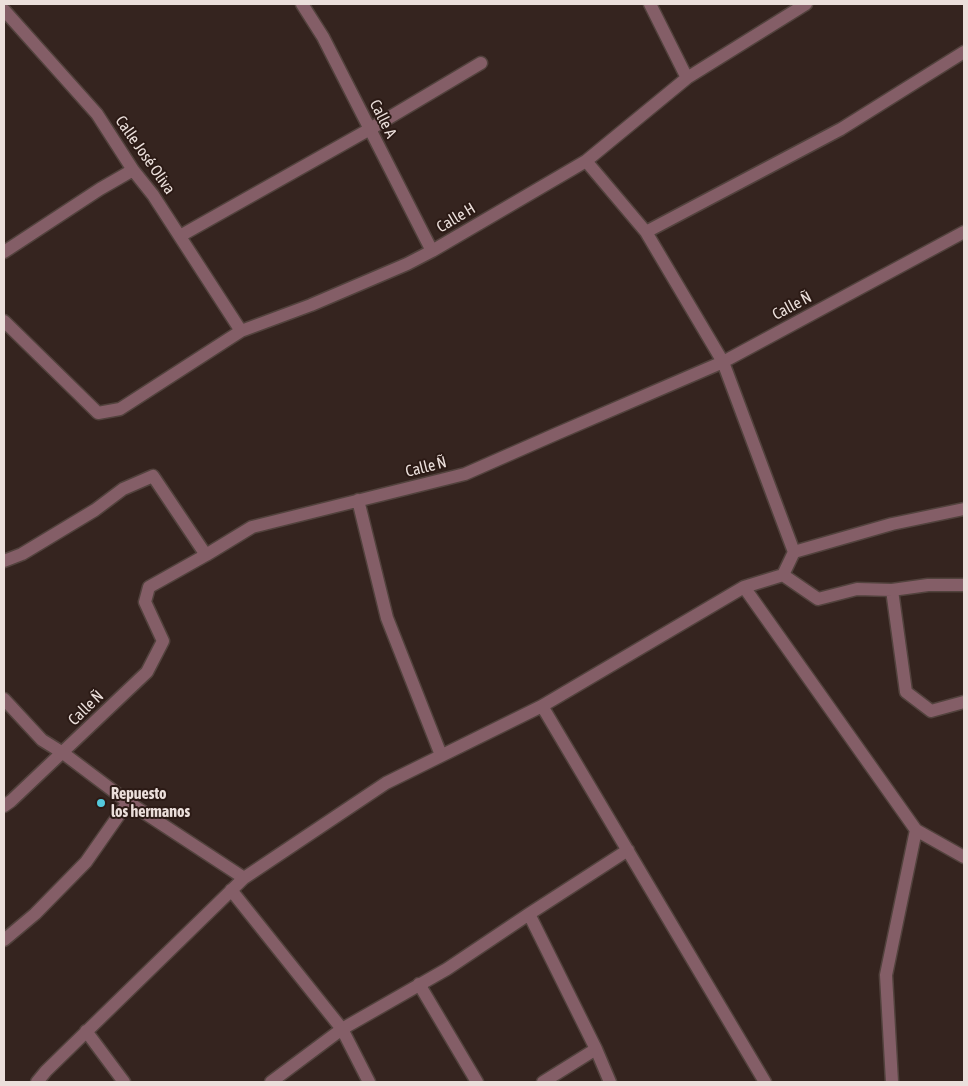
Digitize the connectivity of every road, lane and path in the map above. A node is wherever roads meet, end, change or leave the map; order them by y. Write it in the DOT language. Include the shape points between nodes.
graph roads {
  1 [pos="302,4"];
  2 [pos="650,4"];
  3 [pos="806,4"];
  4 [pos="4,10"];
  5 [pos="964,52"];
  6 [pos="481,63"];
  7 [pos="687,78"];
  8 [pos="370,129"];
  9 [pos="586,161"];
  10 [pos="133,170"];
  11 [pos="646,232"];
  12 [pos="964,232"];
  13 [pos="180,236"];
  14 [pos="4,252"];
  15 [pos="432,252"];
  16 [pos="4,321"];
  17 [pos="241,331"];
  18 [pos="723,362"];
  19 [pos="358,500"];
  20 [pos="964,509"];
  21 [pos="794,552"];
  22 [pos="206,555"];
  23 [pos="4,560"];
  24 [pos="783,575"];
  25 [pos="964,585"];
  26 [pos="744,587"];
  27 [pos="892,590"];
  28 [pos="4,699"];
  29 [pos="964,702"];
  30 [pos="542,706"];
  31 [pos="63,753"];
  32 [pos="442,755"];
  33 [pos="128,802"];
  34 [pos="4,806"];
  35 [pos="916,830"];
  36 [pos="628,850"];
  37 [pos="964,857"];
  38 [pos="244,878"];
  39 [pos="231,890"];
  40 [pos="529,914"];
  41 [pos="4,940"];
  42 [pos="420,984"];
  43 [pos="342,1029"];
  44 [pos="86,1032"];
  45 [pos="596,1049"];
  46 [pos="37,1082"];
  47 [pos="124,1082"];
  48 [pos="271,1082"];
  49 [pos="370,1082"];
  50 [pos="477,1082"];
  51 [pos="543,1082"];
  52 [pos="610,1082"];
  53 [pos="765,1082"];
  54 [pos="892,1082"];
  1 -- 8 [label="street, Calle A" via="323,37"];
  2 -- 7 [label="street"];
  3 -- 7 [label="street, Calle H"];
  4 -- 10 [label="street, Calle José Oliva" via="97,114"];
  5 -- 11 [label="street" via="841,130"];
  6 -- 8 [label="street"];
  7 -- 9 [label="street, Calle H"];
  8 -- 13 [label="street"];
  8 -- 15 [label="street, Calle A"];
  9 -- 11 [label="street"];
  9 -- 15 [label="street, Calle H"];
  10 -- 13 [label="street, Calle José Oliva"];
  10 -- 14 [label="street"];
  11 -- 18 [label="street"];
  12 -- 18 [label="street, Calle Ñ"];
  13 -- 17 [label="street, Calle José Oliva"];
  15 -- 17 [label="street, Calle H" via="320,302"];
  16 -- 17 [label="street, Calle H" via="98,413 120,409"];
  18 -- 19 [label="street, Calle Ñ" via="465,474"];
  18 -- 21 [label="street"];
  19 -- 22 [label="street, Calle Ñ" via="252,527"];
  19 -- 32 [label="street" via="387,618"];
  20 -- 21 [label="street" via="892,524"];
  21 -- 24 [label="street"];
  22 -- 23 [label="street" via="153,476 123,489 95,510 22,554"];
  22 -- 31 [label="street, Calle Ñ" via="149,587 145,602 163,641 147,672"];
  24 -- 26 [label="street"];
  24 -- 27 [label="street" via="818,599 858,589"];
  25 -- 27 [label="street"];
  26 -- 30 [label="street"];
  26 -- 35 [label="street"];
  27 -- 29 [label="street" via="906,692 931,711"];
  28 -- 31 [label="street" via="42,740"];
  30 -- 32 [label="street"];
  30 -- 36 [label="street"];
  31 -- 33 [label="street"];
  31 -- 34 [label="street, Calle Ñ"];
  32 -- 38 [label="street" via="386,783"];
  33 -- 38 [label="street"];
  33 -- 41 [label="street" via="86,862 35,914"];
  35 -- 37 [label="street"];
  35 -- 54 [label="street" via="886,975"];
  36 -- 40 [label="street"];
  36 -- 53 [label="street"];
  38 -- 39 [label="street"];
  39 -- 43 [label="street"];
  39 -- 44 [label="street"];
  40 -- 42 [label="street"];
  40 -- 45 [label="street"];
  42 -- 43 [label="street"];
  42 -- 50 [label="street"];
  43 -- 48 [label="street"];
  43 -- 49 [label="street"];
  44 -- 46 [label="street"];
  44 -- 47 [label="street"];
  45 -- 51 [label="street"];
  45 -- 52 [label="street"];
}
